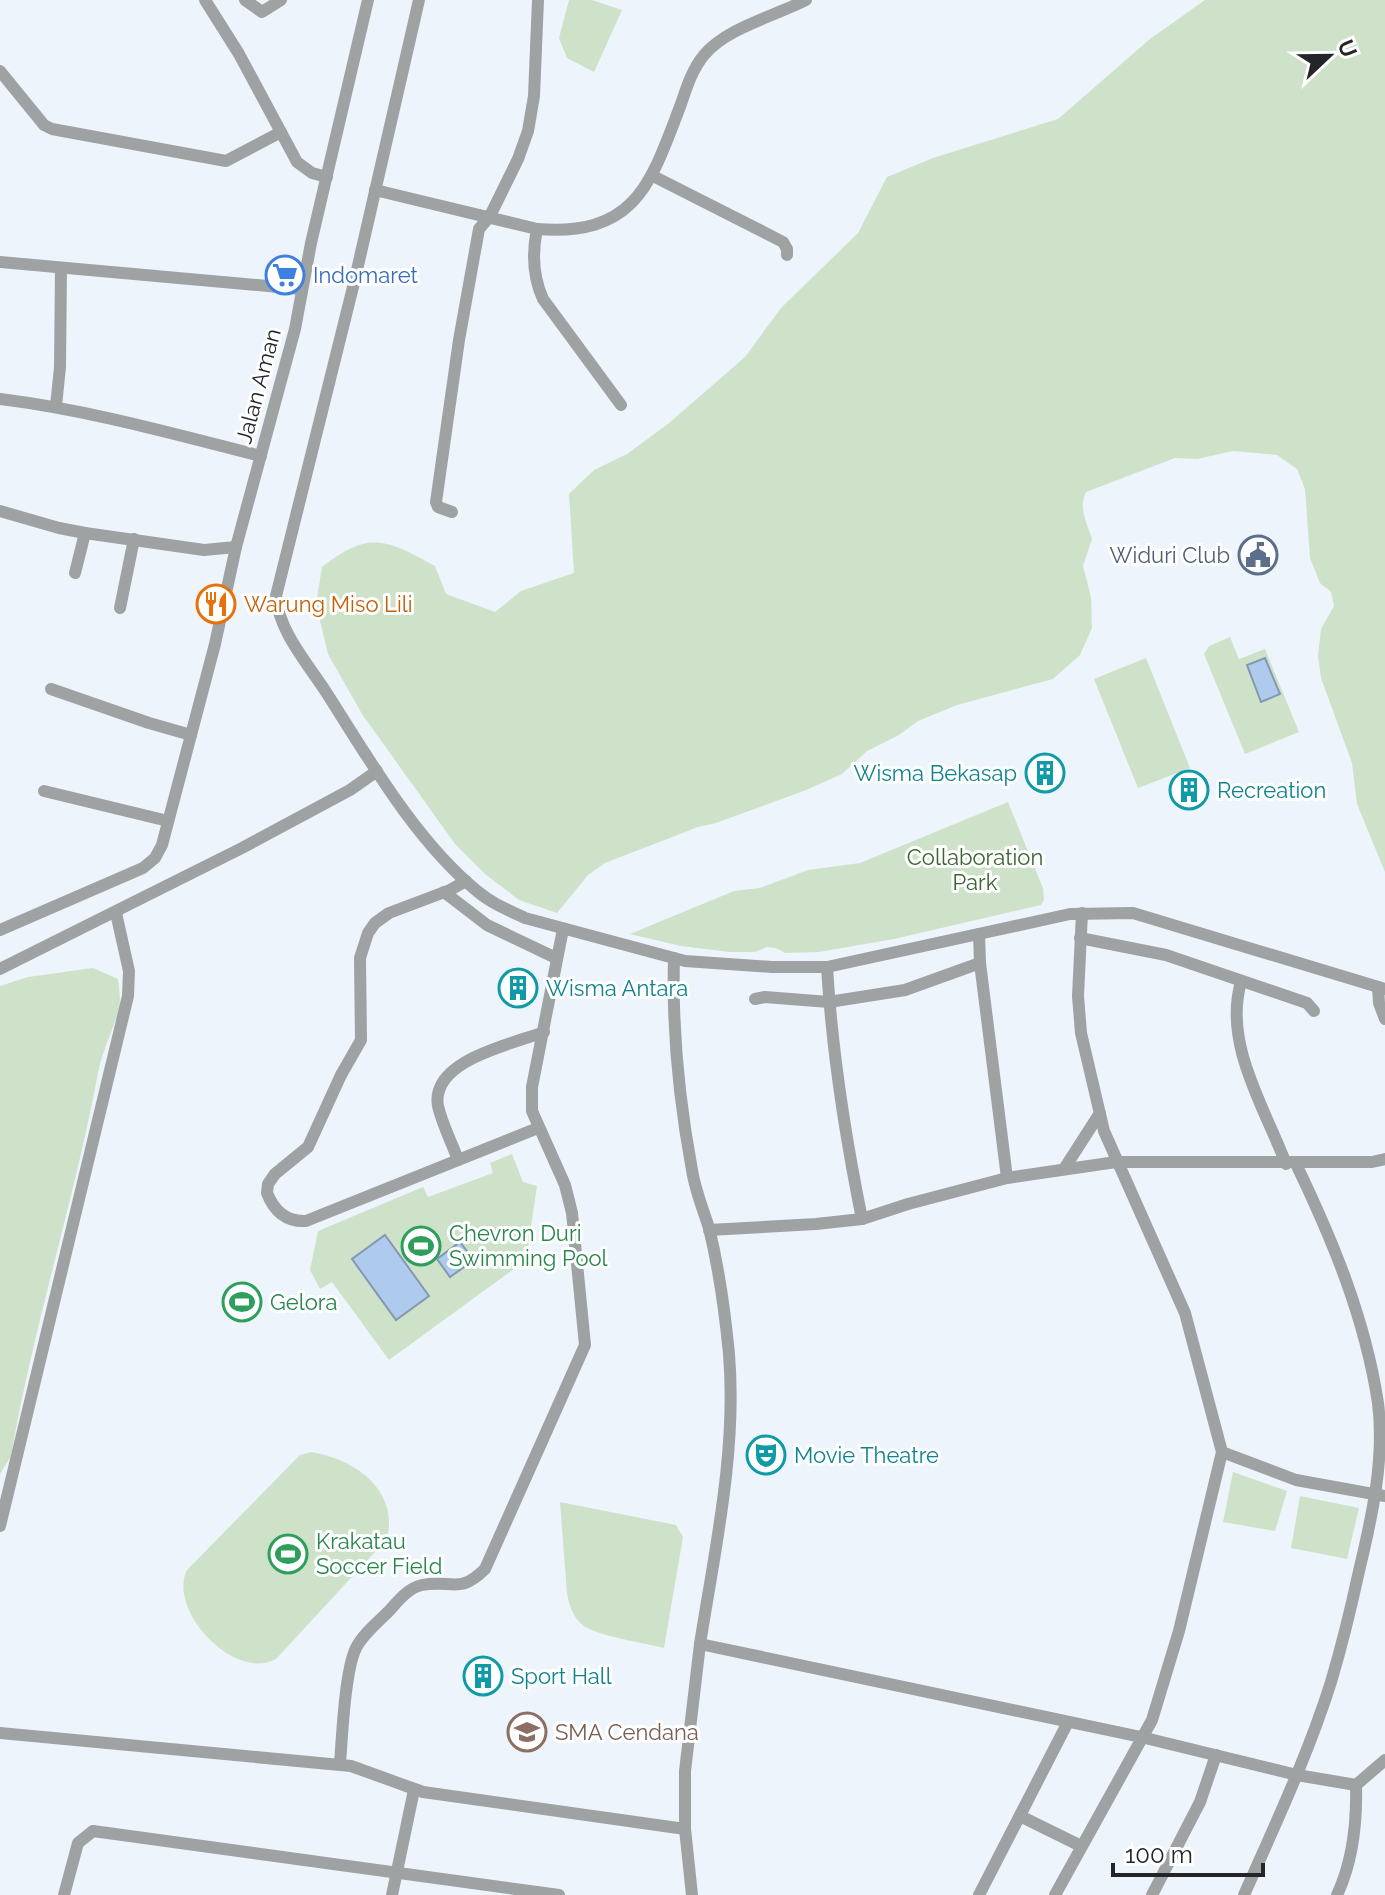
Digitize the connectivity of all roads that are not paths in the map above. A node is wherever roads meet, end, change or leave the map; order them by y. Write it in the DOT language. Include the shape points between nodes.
graph roads {
  1 [pos="281,0"];
  2 [pos="368,0"];
  3 [pos="419,0"];
  4 [pos="538,0"];
  5 [pos="806,0"];
  6 [pos="211,2"];
  7 [pos="251,2"];
  8 [pos="0,71"];
  9 [pos="281,132"];
  10 [pos="653,176"];
  11 [pos="327,177"];
  12 [pos="375,190"];
  13 [pos="490,216"];
  14 [pos="537,229"];
  15 [pos="787,255"];
  16 [pos="0,262"];
  17 [pos="61,268"];
  18 [pos="301,289"];
  19 [pos="0,399"];
  20 [pos="621,405"];
  21 [pos="56,406"];
  22 [pos="261,456"];
  23 [pos="0,511"];
  24 [pos="452,512"];
  25 [pos="85,533"];
  26 [pos="134,539"];
  27 [pos="236,547"];
  28 [pos="75,573"];
  29 [pos="120,608"];
  30 [pos="51,689"];
  31 [pos="191,735"];
  32 [pos="377,771"];
  33 [pos="44,791"];
  34 [pos="168,821"];
  35 [pos="466,881"];
  36 [pos="444,892"];
  37 [pos="116,913"];
  38 [pos="1082,913"];
  39 [pos="563,929"];
  40 [pos="0,930"];
  41 [pos="979,934"];
  42 [pos="1080,938"];
  43 [pos="556,958"];
  44 [pos="674,958"];
  45 [pos="980,963"];
  46 [pos="827,967"];
  47 [pos="0,969"];
  48 [pos="1241,982"];
  49 [pos="1381,988"];
  50 [pos="755,999"];
  51 [pos="829,1002"];
  52 [pos="1314,1011"];
  53 [pos="1385,1019"];
  54 [pos="544,1032"];
  55 [pos="1100,1113"];
  56 [pos="538,1128"];
  57 [pos="1385,1159"];
  58 [pos="458,1160"];
  59 [pos="1116,1162"];
  60 [pos="1291,1164"];
  61 [pos="1064,1169"];
  62 [pos="1007,1178"];
  63 [pos="862,1219"];
  64 [pos="709,1230"];
  65 [pos="1222,1452"];
  66 [pos="1380,1496"];
  67 [pos="0,1526"];
  68 [pos="700,1644"];
  69 [pos="1068,1722"];
  70 [pos="0,1733"];
  71 [pos="1141,1737"];
  72 [pos="1216,1755"];
  73 [pos="1385,1760"];
  74 [pos="340,1764"];
  75 [pos="1297,1775"];
  76 [pos="1356,1785"];
  77 [pos="414,1790"];
  78 [pos="1020,1816"];
  79 [pos="685,1829"];
  80 [pos="1081,1846"];
  81 [pos="397,1872"];
  82 [pos="64,1895"];
  83 [pos="392,1895"];
  84 [pos="559,1895"];
  85 [pos="692,1895"];
  86 [pos="979,1895"];
  87 [pos="1055,1895"];
  88 [pos="1152,1895"];
  89 [pos="1244,1895"];
  90 [pos="1337,1895"];
  1 -- 7 [label="street" via="262,12"];
  2 -- 11 [label="street, Jalan Aman"];
  3 -- 12 [label="street"];
  4 -- 13 [label="street" via="528,131"];
  5 -- 10 [label="street" via="707,51 693,69"];
  6 -- 9 [label="street"];
  8 -- 9 [label="street" via="52,129 226,161"];
  9 -- 11 [label="street" via="297,162"];
  10 -- 14 [label="street" via="641,196 600,223 559,231"];
  10 -- 15 [label="street" via="783,242"];
  11 -- 18 [label="street, Jalan Aman"];
  12 -- 13 [label="street"];
  12 -- 32 [label="street" via="276,596 278,614 294,643"];
  13 -- 14 [label="street"];
  13 -- 24 [label="street" via="479,229 466,295 436,502"];
  14 -- 20 [label="street" via="534,263 543,299"];
  16 -- 17 [label="street"];
  17 -- 18 [label="street"];
  17 -- 21 [label="street"];
  18 -- 22 [label="street, Jalan Aman"];
  19 -- 21 [label="street"];
  21 -- 22 [label="street"];
  22 -- 27 [label="street, Jalan Aman"];
  23 -- 25 [label="street"];
  25 -- 26 [label="street"];
  25 -- 28 [label="street"];
  26 -- 27 [label="street" via="204,550"];
  26 -- 29 [label="street"];
  27 -- 31 [label="street, Jalan Aman"];
  30 -- 31 [label="street"];
  31 -- 34 [label="street, Jalan Aman"];
  32 -- 35 [label="street"];
  32 -- 37 [label="street"];
  33 -- 34 [label="street"];
  34 -- 40 [label="street, Jalan Aman" via="155,858 143,868"];
  35 -- 36 [label="street"];
  35 -- 39 [label="street" via="502,908"];
  36 -- 43 [label="street" via="487,925"];
  36 -- 58 [label="street" via="389,913 368,933 360,958 361,1040 308,1147 275,1174 267,1193 282,1215 306,1221"];
  37 -- 47 [label="street"];
  37 -- 67 [label="street" via="129,971 128,996"];
  38 -- 41 [label="street"];
  38 -- 42 [label="street"];
  38 -- 49 [label="street" via="1151,917"];
  39 -- 43 [label="street"];
  39 -- 44 [label="street"];
  41 -- 45 [label="street"];
  41 -- 46 [label="street"];
  42 -- 48 [label="street" via="1166,955"];
  42 -- 55 [label="street" via="1081,1033"];
  43 -- 54 [label="street"];
  44 -- 46 [label="street"];
  44 -- 64 [label="street" via="684,1122"];
  45 -- 51 [label="street" via="905,990"];
  45 -- 62 [label="street"];
  46 -- 51 [label="street"];
  48 -- 52 [label="street" via="1307,1003"];
  48 -- 60 [label="street" via="1237,998 1245,1061"];
  49 -- 53 [label="street"];
  50 -- 51 [label="street"];
  51 -- 63 [label="street"];
  54 -- 56 [label="street" via="532,1087"];
  54 -- 58 [label="street" via="450,1071 438,1106"];
  55 -- 59 [label="street"];
  55 -- 61 [label="street"];
  56 -- 58 [label="street"];
  56 -- 74 [label="street" via="570,1205 585,1345 485,1569 462,1585 412,1588 356,1647"];
  57 -- 60 [label="street"];
  59 -- 60 [label="street"];
  59 -- 61 [label="street"];
  59 -- 65 [label="street" via="1185,1313"];
  60 -- 66 [label="street" via="1333,1242 1365,1344 1378,1405"];
  61 -- 62 [label="street"];
  62 -- 63 [label="street"];
  63 -- 64 [label="street"];
  64 -- 68 [label="street" via="721,1289 730,1409 720,1526"];
  65 -- 66 [label="street" via="1296,1480"];
  65 -- 71 [label="street" via="1179,1631 1152,1720"];
  66 -- 75 [label="street" via="1330,1683"];
  68 -- 69 [label="street"];
  68 -- 79 [label="street" via="685,1771"];
  69 -- 71 [label="street"];
  69 -- 78 [label="street"];
  70 -- 74 [label="street"];
  71 -- 72 [label="street"];
  71 -- 80 [label="street"];
  72 -- 75 [label="street"];
  72 -- 88 [label="street" via="1200,1802"];
  73 -- 76 [label="street"];
  74 -- 77 [label="street"];
  75 -- 76 [label="street"];
  75 -- 89 [label="street"];
  76 -- 90 [label="street" via="1349,1858"];
  77 -- 79 [label="street"];
  77 -- 81 [label="street"];
  78 -- 80 [label="street"];
  78 -- 86 [label="street"];
  79 -- 85 [label="street"];
  80 -- 87 [label="street"];
  81 -- 82 [label="street" via="93,1831 78,1843"];
  81 -- 83 [label="street"];
  81 -- 84 [label="street"];
}
